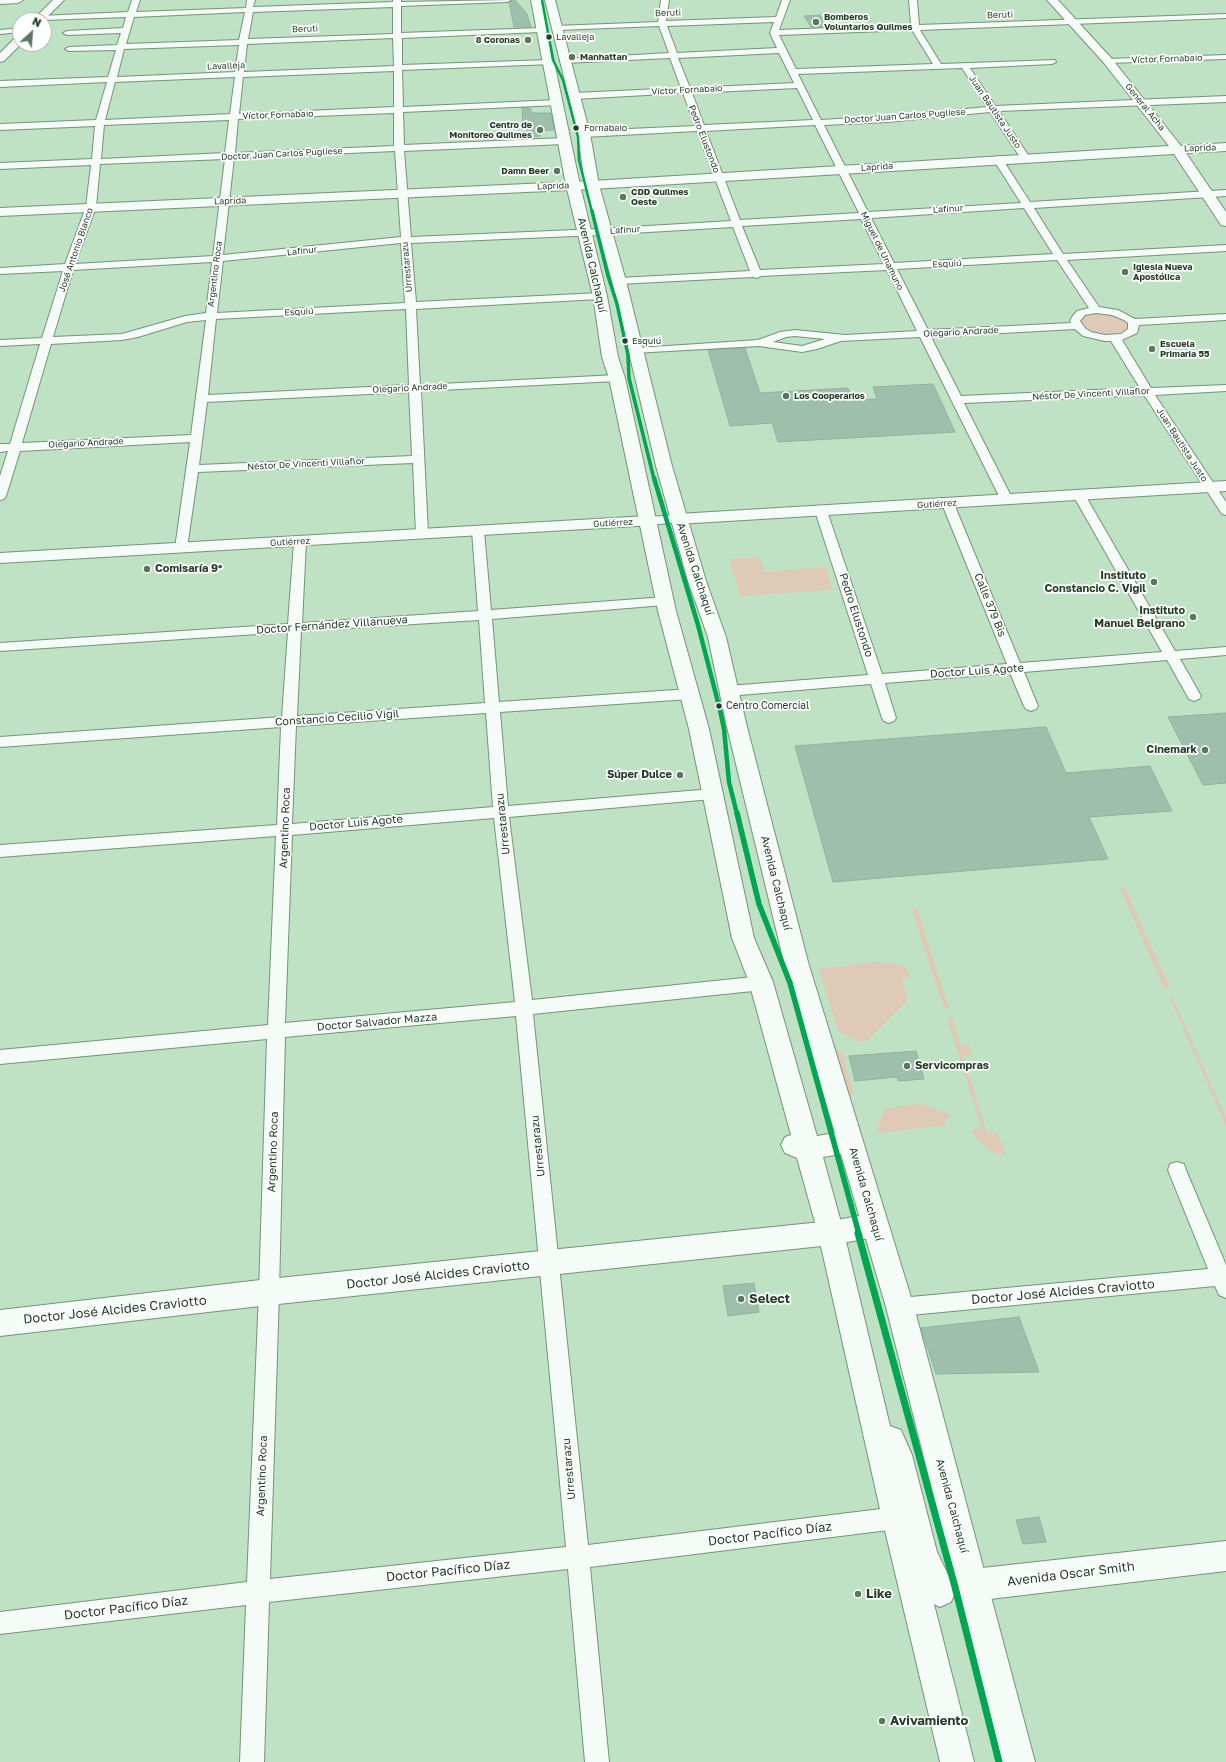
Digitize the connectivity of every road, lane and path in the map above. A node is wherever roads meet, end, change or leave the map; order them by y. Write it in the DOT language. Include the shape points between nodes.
graph roads {
  1 [pos="18,0"];
  2 [pos="59,0"];
  3 [pos="136,0"];
  4 [pos="251,0"];
  5 [pos="507,0"];
  6 [pos="536,0"];
  7 [pos="550,0"];
  8 [pos="665,0"];
  9 [pos="786,0"];
  10 [pos="913,0"];
  11 [pos="1052,0"];
  12 [pos="0,1"];
  13 [pos="397,3"];
  14 [pos="250,11"];
  15 [pos="46,12"];
  16 [pos="131,16"];
  17 [pos="1226,16"];
  18 [pos="52,19"];
  19 [pos="778,19"];
  20 [pos="1071,22"];
  21 [pos="662,24"];
  22 [pos="558,28"];
  23 [pos="915,28"];
  24 [pos="126,30"];
  25 [pos="541,30"];
  26 [pos="12,31"];
  27 [pos="0,32"];
  28 [pos="67,33"];
  29 [pos="774,33"];
  30 [pos="397,36"];
  31 [pos="243,42"];
  32 [pos="121,46"];
  33 [pos="12,47"];
  34 [pos="69,49"];
  35 [pos="782,50"];
  36 [pos="673,56"];
  37 [pos="1226,57"];
  38 [pos="0,59"];
  39 [pos="566,61"];
  40 [pos="1108,61"];
  41 [pos="548,62"];
  42 [pos="1052,62"];
  43 [pos="938,66"];
  44 [pos="964,66"];
  45 [pos="398,69"];
  46 [pos="793,72"];
  47 [pos="240,75"];
  48 [pos="111,81"];
  49 [pos="0,84"];
  50 [pos="800,85"];
  51 [pos="685,90"];
  52 [pos="574,96"];
  53 [pos="1226,99"];
  54 [pos="1142,102"];
  55 [pos="556,103"];
  56 [pos="993,109"];
  57 [pos="398,110"];
  58 [pos="234,117"];
  59 [pos="819,121"];
  60 [pos="100,122"];
  61 [pos="0,127"];
  62 [pos="700,128"];
  63 [pos="584,134"];
  64 [pos="564,141"];
  65 [pos="1226,147"];
  66 [pos="399,148"];
  67 [pos="1178,149"];
  68 [pos="230,156"];
  69 [pos="1025,158"];
  70 [pos="998,159"];
  71 [pos="95,162"];
  72 [pos="0,166"];
  73 [pos="842,169"];
  74 [pos="718,177"];
  75 [pos="573,185"];
  76 [pos="592,185"];
  77 [pos="402,192"];
  78 [pos="1206,193"];
  79 [pos="1226,193"];
  80 [pos="224,201"];
  81 [pos="1027,204"];
  82 [pos="91,207"];
  83 [pos="0,212"];
  84 [pos="864,215"];
  85 [pos="1226,222"];
  86 [pos="736,223"];
  87 [pos="606,231"];
  88 [pos="585,232"];
  89 [pos="404,240"];
  90 [pos="1226,248"];
  91 [pos="1060,257"];
  92 [pos="217,259"];
  93 [pos="69,267"];
  94 [pos="890,267"];
  95 [pos="0,271"];
  96 [pos="758,275"];
  97 [pos="619,281"];
  98 [pos="594,297"];
  99 [pos="410,306"];
  100 [pos="1096,310"];
  101 [pos="210,316"];
  102 [pos="1226,317"];
  103 [pos="1133,322"];
  104 [pos="1076,326"];
  105 [pos="923,334"];
  106 [pos="845,338"];
  107 [pos="1115,338"];
  108 [pos="47,340"];
  109 [pos="0,343"];
  110 [pos="760,343"];
  111 [pos="637,351"];
  112 [pos="617,378"];
  113 [pos="415,388"];
  114 [pos="1226,388"];
  115 [pos="1147,391"];
  116 [pos="202,399"];
  117 [pos="956,400"];
  118 [pos="196,438"];
  119 [pos="15,447"];
  120 [pos="0,448"];
  121 [pos="419,459"];
  122 [pos="192,469"];
  123 [pos="1218,486"];
  124 [pos="1079,495"];
  125 [pos="0,496"];
  126 [pos="1007,500"];
  127 [pos="948,504"];
  128 [pos="821,511"];
  129 [pos="1226,511"];
  130 [pos="678,519"];
  131 [pos="648,521"];
  132 [pos="478,531"];
  133 [pos="422,534"];
  134 [pos="300,542"];
  135 [pos="181,548"];
  136 [pos="0,558"];
  137 [pos="665,601"];
  138 [pos="485,615"];
  139 [pos="294,627"];
  140 [pos="0,647"];
  141 [pos="1226,651"];
  142 [pos="1171,656"];
  143 [pos="1016,669"];
  144 [pos="877,679"];
  145 [pos="728,691"];
  146 [pos="682,694"];
  147 [pos="1194,696"];
  148 [pos="1031,706"];
  149 [pos="493,707"];
  150 [pos="889,718"];
  151 [pos="289,721"];
  152 [pos="0,742"];
  153 [pos="712,794"];
  154 [pos="501,811"];
  155 [pos="285,830"];
  156 [pos="0,851"];
  157 [pos="743,938"];
  158 [pos="745,985"];
  159 [pos="524,1008"];
  160 [pos="276,1032"];
  161 [pos="0,1057"];
  162 [pos="850,1142"];
  163 [pos="807,1148"];
  164 [pos="1177,1170"];
  165 [pos="875,1225"];
  166 [pos="830,1233"];
  167 [pos="550,1263"];
  168 [pos="1224,1281"];
  169 [pos="269,1292"];
  170 [pos="900,1307"];
  171 [pos="0,1323"];
  172 [pos="860,1358"];
  173 [pos="897,1518"];
  174 [pos="1226,1556"];
  175 [pos="577,1557"];
  176 [pos="973,1586"];
  177 [pos="258,1592"];
  178 [pos="928,1594"];
  179 [pos="0,1623"];
  180 [pos="252,1762"];
  181 [pos="597,1762"];
  182 [pos="957,1762"];
  183 [pos="1018,1762"];
  1 -- 12 [label="main road"];
  2 -- 15 [label="main road"];
  3 -- 16 [label="street, José Antonio Blanco"];
  4 -- 14 [label="street, Argentino Roca"];
  5 -- 13 [label="street"];
  6 -- 25 [label="main road, Avenida Calchaquí"];
  7 -- 22 [label="main road, Avenida Calchaquí"];
  8 -- 21 [label="street, Pedro Elustondo"];
  9 -- 19 [label="street"];
  10 -- 23 [label="street"];
  11 -- 20 [label="main road, General Acha"];
  13 -- 14 [label="street"];
  13 -- 30 [label="street, Urrestarazu"];
  14 -- 16 [label="street"];
  14 -- 31 [label="street, Argentino Roca"];
  16 -- 18 [label="street"];
  16 -- 24 [label="street, José Antonio Blanco"];
  17 -- 20 [label="street, Beruti"];
  19 -- 21 [label="street, Beruti"];
  19 -- 29 [label="street"];
  20 -- 23 [label="street, Beruti"];
  20 -- 40 [label="main road, General Acha"];
  21 -- 22 [label="street, Beruti"];
  21 -- 36 [label="street, Pedro Elustondo"];
  22 -- 39 [label="main road, Avenida Calchaquí"];
  23 -- 29 [label="street, Beruti"];
  23 -- 43 [label="street"];
  24 -- 28 [label="street"];
  24 -- 32 [label="street, José Antonio Blanco"];
  25 -- 30 [label="street, Beruti"];
  25 -- 41 [label="main road, Avenida Calchaquí"];
  26 -- 27 [label="street"];
  29 -- 35 [label="street, Miguel de Unamuno"];
  30 -- 31 [label="street, Beruti"];
  30 -- 45 [label="street, Urrestarazu"];
  31 -- 32 [label="street, Beruti"];
  31 -- 47 [label="street, Argentino Roca"];
  32 -- 34 [label="street, Beruti"];
  32 -- 48 [label="street, José Antonio Blanco"];
  33 -- 38 [label="main road"];
  35 -- 36 [label="street"];
  35 -- 46 [label="street, Miguel de Unamuno"];
  36 -- 39 [label="street"];
  36 -- 51 [label="street, Pedro Elustondo"];
  37 -- 40 [label="street, Víctor Fornabaio"];
  39 -- 52 [label="main road, Avenida Calchaquí"];
  40 -- 54 [label="main road, General Acha"];
  41 -- 45 [label="street, Lavalleja"];
  41 -- 55 [label="main road, Avenida Calchaquí"];
  42 -- 44 [label="street"];
  43 -- 44 [label="street"];
  43 -- 46 [label="street"];
  44 -- 56 [label="street, Juan Bautista Justo"];
  45 -- 47 [label="street, Lavalleja"];
  45 -- 57 [label="street, Urrestarazu"];
  46 -- 50 [label="street, Miguel de Unamuno"];
  47 -- 48 [label="street, Lavalleja"];
  47 -- 58 [label="street, Argentino Roca"];
  48 -- 49 [label="street, Lavalleja"];
  48 -- 60 [label="street, José Antonio Blanco"];
  50 -- 51 [label="street, Víctor Fornabaio"];
  50 -- 59 [label="street, Miguel de Unamuno"];
  51 -- 52 [label="street, Víctor Fornabaio"];
  51 -- 62 [label="street, Pedro Elustondo"];
  52 -- 63 [label="main road, Avenida Calchaquí"];
  53 -- 54 [label="street, Doctor Juan Carlos Pugliese"];
  54 -- 56 [label="street, Doctor Juan Carlos Pugliese"];
  54 -- 67 [label="main road, General Acha"];
  55 -- 57 [label="street, Víctor Fornabaio"];
  55 -- 64 [label="main road, Avenida Calchaquí"];
  56 -- 59 [label="street, Doctor Juan Carlos Pugliese" via="887,119"];
  56 -- 69 [label="street, Juan Bautista Justo"];
  57 -- 58 [label="street, Víctor Fornabaio"];
  57 -- 66 [label="street, Urrestarazu"];
  58 -- 60 [label="street, Víctor Fornabaio"];
  58 -- 68 [label="street, Argentino Roca"];
  59 -- 62 [label="street, Doctor Juan Carlos Pugliese"];
  59 -- 73 [label="street, Miguel de Unamuno"];
  60 -- 61 [label="street, Víctor Fornabaio"];
  60 -- 71 [label="street, José Antonio Blanco"];
  62 -- 63 [label="street, Doctor Juan Carlos Pugliese"];
  62 -- 74 [label="street, Pedro Elustondo"];
  63 -- 76 [label="main road, Avenida Calchaquí"];
  64 -- 66 [label="street, Doctor Juan Carlos Pugliese"];
  64 -- 75 [label="main road, Avenida Calchaquí"];
  65 -- 67 [label="main road, Laprida"];
  66 -- 68 [label="street, Doctor Juan Carlos Pugliese"];
  66 -- 77 [label="street, Urrestarazu"];
  67 -- 69 [label="main road, Laprida"];
  67 -- 78 [label="main road, General Acha"];
  68 -- 71 [label="street, Doctor Juan Carlos Pugliese"];
  68 -- 80 [label="street, Argentino Roca"];
  69 -- 70 [label="main road, Laprida"];
  70 -- 73 [label="main road, Laprida"];
  70 -- 81 [label="street"];
  71 -- 72 [label="street, Doctor Juan Carlos Pugliese"];
  71 -- 82 [label="street, José Antonio Blanco"];
  73 -- 74 [label="main road, Laprida"];
  73 -- 84 [label="street, Miguel de Unamuno"];
  74 -- 76 [label="main road, Laprida"];
  74 -- 86 [label="street, Pedro Elustondo"];
  75 -- 76 [label="main road, Laprida"];
  75 -- 77 [label="main road, Laprida"];
  75 -- 88 [label="main road, Avenida Calchaquí"];
  76 -- 87 [label="main road, Avenida Calchaquí"];
  77 -- 80 [label="main road, Laprida"];
  77 -- 89 [label="street, Urrestarazu"];
  78 -- 79 [label="street, Lafinur"];
  78 -- 81 [label="street, Lafinur"];
  78 -- 85 [label="main road, General Acha"];
  80 -- 82 [label="main road, Laprida"];
  80 -- 92 [label="street, Argentino Roca"];
  81 -- 84 [label="street, Lafinur"];
  81 -- 91 [label="street"];
  82 -- 83 [label="main road, Laprida"];
  82 -- 93 [label="street, José Antonio Blanco"];
  84 -- 86 [label="street, Lafinur"];
  84 -- 94 [label="street, Miguel de Unamuno"];
  86 -- 87 [label="street, Lafinur"];
  86 -- 96 [label="street, Pedro Elustondo"];
  87 -- 88 [label="street, Lafinur"];
  87 -- 97 [label="main road, Avenida Calchaquí"];
  88 -- 89 [label="street, Lafinur"];
  88 -- 98 [label="main road, Avenida Calchaquí"];
  89 -- 92 [label="street, Lafinur"];
  89 -- 99 [label="street, Urrestarazu"];
  90 -- 91 [label="street, Esquiú"];
  91 -- 94 [label="street, Esquiú"];
  91 -- 100 [label="street"];
  92 -- 93 [label="street, Lafinur"];
  92 -- 101 [label="street, Argentino Roca"];
  93 -- 95 [label="street, Lafinur"];
  93 -- 108 [label="street, José Antonio Blanco"];
  94 -- 96 [label="street, Esquiú"];
  94 -- 105 [label="street, Miguel de Unamuno"];
  96 -- 97 [label="street, Esquiú"];
  97 -- 111 [label="main road, Avenida Calchaquí"];
  98 -- 99 [label="street, Esquiú"];
  98 -- 112 [label="main road, Avenida Calchaquí"];
  99 -- 101 [label="street, Esquiú"];
  99 -- 113 [label="street, Urrestarazu"];
  100 -- 103 [label="street" via="1122,314"];
  100 -- 104 [label="street" via="1081,313 1076,317"];
  101 -- 108 [label="street, Esquiú" via="185,318 122,337"];
  101 -- 116 [label="street, Argentino Roca"];
  102 -- 103 [label="street"];
  103 -- 107 [label="street" via="1133,331 1129,335"];
  104 -- 105 [label="street, Olegario Andrade"];
  104 -- 107 [label="street" via="1092,335"];
  105 -- 106 [label="street, Olegario Andrade"];
  105 -- 117 [label="street, Miguel de Unamuno"];
  106 -- 110 [label="street, Olegario Andrade" via="802,348"];
  106 -- 110 [label="street, Olegario Andrade" via="796,333 784,334"];
  107 -- 115 [label="street, Juan Bautista Justo"];
  108 -- 109 [label="street, Esquiú"];
  108 -- 119 [label="street, José Antonio Blanco"];
  110 -- 111 [label="street, Olegario Andrade"];
  111 -- 130 [label="main road, Avenida Calchaquí" via="641,376"];
  112 -- 113 [label="street, Olegario Andrade"];
  112 -- 131 [label="main road, Avenida Calchaquí"];
  113 -- 116 [label="street, Olegario Andrade"];
  113 -- 121 [label="street, Urrestarazu"];
  114 -- 115 [label="street, Néstor De Vincenti Villaflor"];
  115 -- 117 [label="street, Néstor De Vincenti Villaflor"];
  115 -- 123 [label="street, Juan Bautista Justo"];
  116 -- 118 [label="street, Argentino Roca"];
  117 -- 126 [label="street, Miguel de Unamuno"];
  118 -- 119 [label="street, Olegario Andrade"];
  118 -- 122 [label="street, Argentino Roca"];
  119 -- 120 [label="street, Olegario Andrade"];
  119 -- 125 [label="street, José Antonio Blanco"];
  121 -- 122 [label="street, Néstor De Vincenti Villaflor"];
  121 -- 133 [label="street, Urrestarazu"];
  122 -- 135 [label="street, Argentino Roca"];
  123 -- 124 [label="main road, Gutiérrez"];
  123 -- 129 [label="street, Juan Bautista Justo"];
  124 -- 126 [label="main road, Gutiérrez"];
  124 -- 142 [label="street"];
  126 -- 127 [label="main road, Gutiérrez"];
  127 -- 128 [label="main road, Gutiérrez"];
  127 -- 143 [label="street, Calle 379 Bis"];
  128 -- 130 [label="main road, Gutiérrez"];
  128 -- 144 [label="street, Pedro Elustondo"];
  130 -- 131 [label="street, Gutiérrez"];
  130 -- 145 [label="main road, Avenida Calchaquí" via="717,637"];
  131 -- 132 [label="main road, Gutiérrez"];
  131 -- 137 [label="main road, Avenida Calchaquí"];
  132 -- 133 [label="main road, Gutiérrez"];
  132 -- 138 [label="street, Urrestarazu"];
  133 -- 134 [label="main road, Gutiérrez"];
  134 -- 135 [label="main road, Gutiérrez"];
  134 -- 139 [label="street, Argentino Roca"];
  135 -- 136 [label="main road, Gutiérrez"];
  137 -- 138 [label="street, Doctor Fernández Villanueva"];
  137 -- 146 [label="main road, Avenida Calchaquí"];
  138 -- 139 [label="street, Doctor Fernández Villanueva"];
  138 -- 149 [label="street, Urrestarazu"];
  139 -- 140 [label="street, Doctor Fernández Villanueva"];
  139 -- 151 [label="street, Argentino Roca"];
  141 -- 142 [label="street, Doctor Luis Agote"];
  142 -- 143 [label="street, Doctor Luis Agote"];
  142 -- 147 [label="street"];
  143 -- 144 [label="street, Doctor Luis Agote"];
  143 -- 148 [label="street, Calle 379 Bis"];
  144 -- 145 [label="street, Doctor Luis Agote"];
  144 -- 150 [label="street, Pedro Elustondo"];
  145 -- 162 [label="main road, Avenida Calchaquí" via="796,962"];
  146 -- 149 [label="street, Constancio Cecilio Vigil"];
  146 -- 153 [label="main road, Avenida Calchaquí"];
  149 -- 151 [label="street, Constancio Cecilio Vigil"];
  149 -- 154 [label="street, Urrestarazu"];
  151 -- 152 [label="street, Constancio Cecilio Vigil"];
  151 -- 155 [label="street, Argentino Roca"];
  153 -- 154 [label="street, Doctor Luis Agote"];
  153 -- 157 [label="main road, Avenida Calchaquí"];
  154 -- 155 [label="street, Doctor Luis Agote"];
  154 -- 159 [label="street, Urrestarazu"];
  155 -- 156 [label="street, Doctor Luis Agote"];
  155 -- 160 [label="street, Argentino Roca"];
  157 -- 158 [label="main road"];
  157 -- 163 [label="main road, Avenida Calchaquí" via="761,982"];
  158 -- 159 [label="street, Doctor Salvador Mazza"];
  158 -- 163 [label="main road" via="790,1138 796,1146"];
  159 -- 160 [label="street, Doctor Salvador Mazza"];
  159 -- 167 [label="street, Urrestarazu"];
  160 -- 161 [label="street, Doctor Salvador Mazza"];
  160 -- 169 [label="street, Argentino Roca"];
  162 -- 163 [label="main road"];
  162 -- 165 [label="main road, Avenida Calchaquí"];
  163 -- 166 [label="main road, Avenida Calchaquí"];
  164 -- 168 [label="street"];
  165 -- 166 [label="main road, Doctor José Alcides Craviotto"];
  165 -- 170 [label="main road, Avenida Calchaquí"];
  166 -- 167 [label="main road, Doctor José Alcides Craviotto"];
  166 -- 172 [label="main road, Avenida Calchaquí"];
  167 -- 169 [label="main road, Doctor José Alcides Craviotto"];
  167 -- 175 [label="street, Urrestarazu"];
  168 -- 170 [label="street, Doctor José Alcides Craviotto"];
  169 -- 171 [label="main road, Doctor José Alcides Craviotto"];
  169 -- 177 [label="street, Argentino Roca"];
  170 -- 176 [label="main road, Avenida Calchaquí"];
  172 -- 173 [label="main road, Avenida Calchaquí"];
  172 -- 178 [label="main road" via="897,1455 923,1555"];
  173 -- 175 [label="street, Doctor Pacífico Díaz"];
  173 -- 178 [label="main road, Avenida Calchaquí"];
  174 -- 176 [label="main road, Avenida Oscar Smith"];
  175 -- 177 [label="street, Doctor Pacífico Díaz"];
  175 -- 181 [label="street, Urrestarazu"];
  176 -- 178 [label="street, Avenida Oscar Smith" via="955,1587"];
  176 -- 183 [label="main road, Avenida Calchaquí"];
  177 -- 179 [label="street, Doctor Pacífico Díaz"];
  177 -- 180 [label="street, Argentino Roca"];
  178 -- 182 [label="main road, Avenida Calchaquí"];
}
